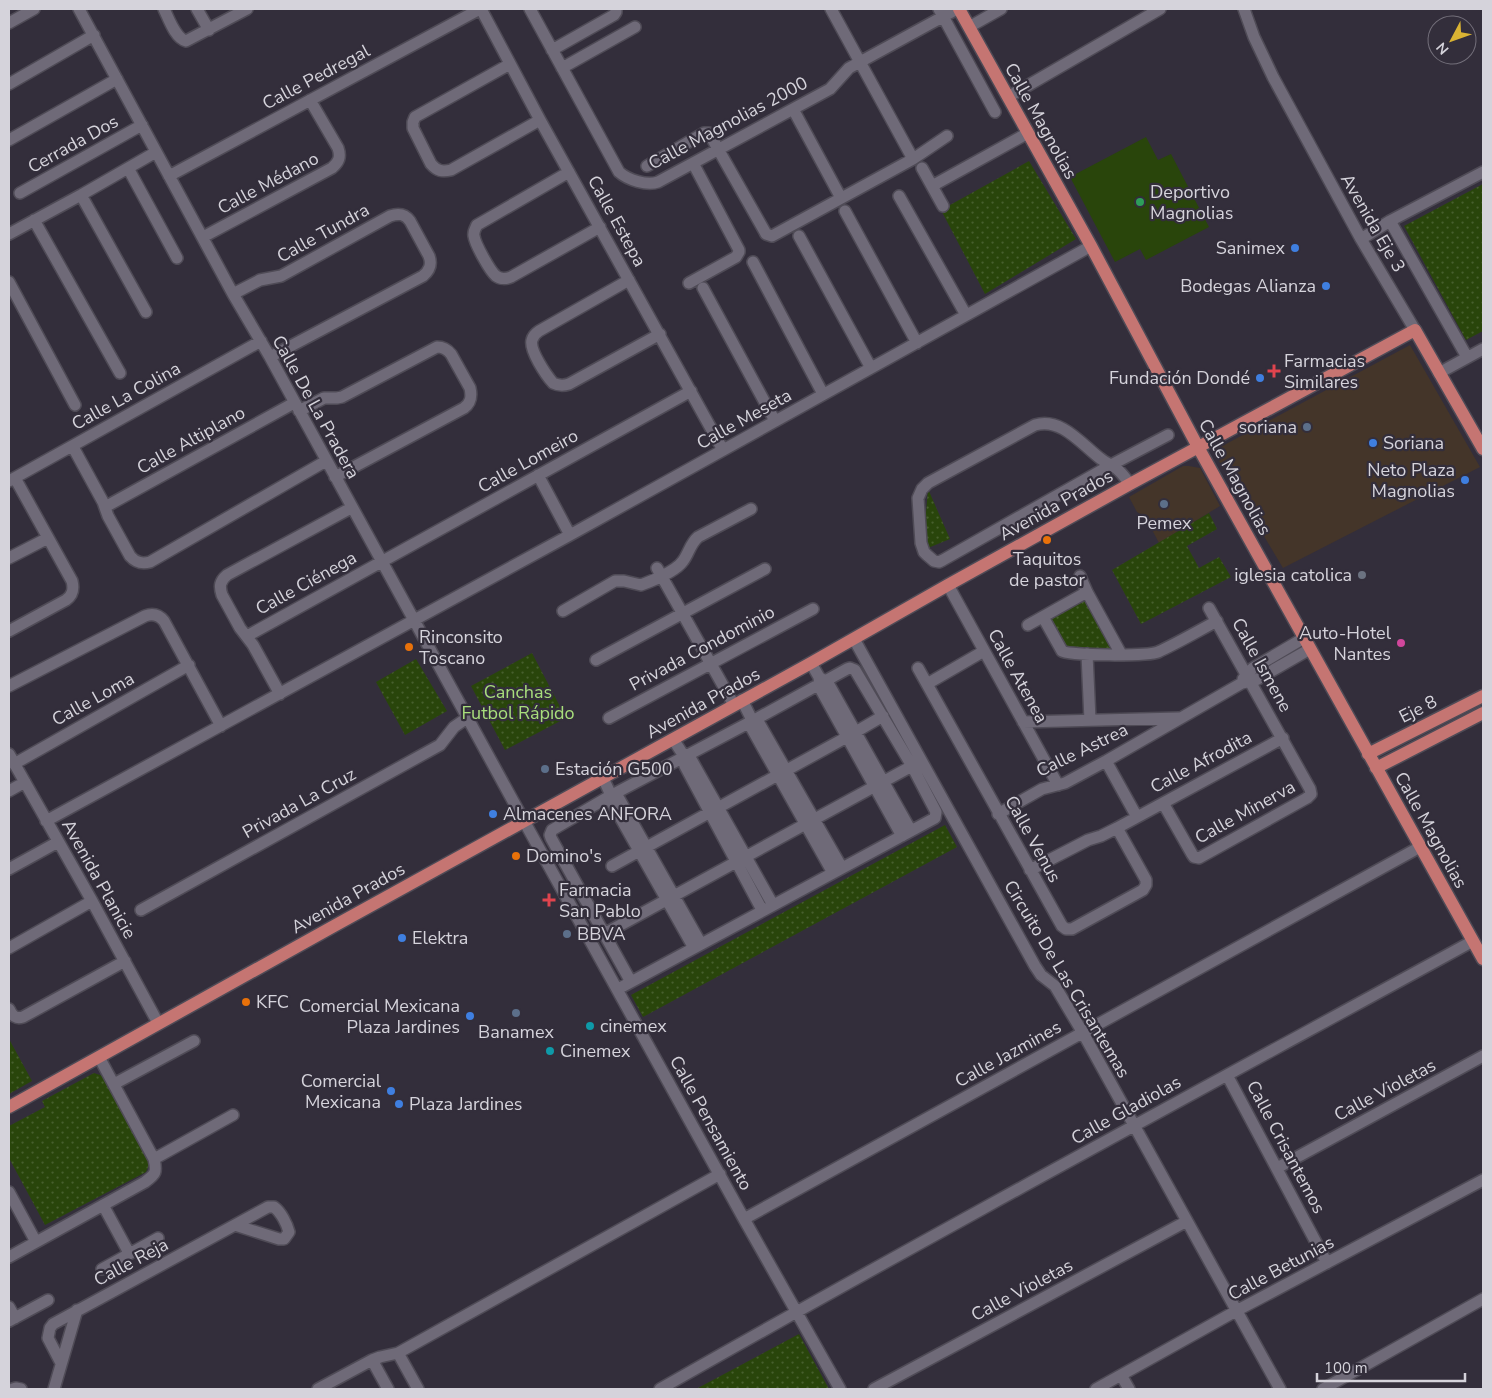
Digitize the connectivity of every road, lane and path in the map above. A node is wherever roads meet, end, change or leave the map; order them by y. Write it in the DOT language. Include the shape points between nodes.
graph roads {
  1 [pos="34,9"];
  2 [pos="79,9"];
  3 [pos="164,9"];
  4 [pos="197,9"];
  5 [pos="247,9"];
  6 [pos="481,9"];
  7 [pos="530,9"];
  8 [pos="616,9"];
  9 [pos="831,9"];
  10 [pos="958,9"];
  11 [pos="1001,9"];
  12 [pos="1160,9"];
  13 [pos="1244,9"];
  14 [pos="941,12"];
  15 [pos="9,23"];
  16 [pos="635,27"];
  17 [pos="969,28"];
  18 [pos="208,30"];
  19 [pos="94,35"];
  20 [pos="552,50"];
  21 [pos="860,62"];
  22 [pos="510,64"];
  23 [pos="562,68"];
  24 [pos="118,79"];
  25 [pos="9,84"];
  26 [pos="1008,97"];
  27 [pos="310,100"];
  28 [pos="793,109"];
  29 [pos="995,112"];
  30 [pos="540,120"];
  31 [pos="142,124"];
  32 [pos="1028,133"];
  33 [pos="947,136"];
  34 [pos="9,140"];
  35 [pos="719,149"];
  36 [pos="156,152"];
  37 [pos="913,159"];
  38 [pos="693,163"];
  39 [pos="647,166"];
  40 [pos="128,168"];
  41 [pos="922,168"];
  42 [pos="569,172"];
  43 [pos="1483,172"];
  44 [pos="169,176"];
  45 [pos="932,186"];
  46 [pos="20,193"];
  47 [pos="81,195"];
  48 [pos="899,196"];
  49 [pos="841,198"];
  50 [pos="943,206"];
  51 [pos="845,211"];
  52 [pos="34,220"];
  53 [pos="1390,221"];
  54 [pos="600,227"];
  55 [pos="9,234"];
  56 [pos="800,236"];
  57 [pos="203,237"];
  58 [pos="1361,239"];
  59 [pos="1091,246"];
  60 [pos="177,258"];
  61 [pos="753,262"];
  62 [pos="629,280"];
  63 [pos="9,282"];
  64 [pos="689,283"];
  65 [pos="703,288"];
  66 [pos="234,294"];
  67 [pos="146,312"];
  68 [pos="966,315"];
  69 [pos="1415,330"];
  70 [pos="660,334"];
  71 [pos="261,341"];
  72 [pos="917,343"];
  73 [pos="1483,349"];
  74 [pos="270,357"];
  75 [pos="1468,357"];
  76 [pos="871,368"];
  77 [pos="120,373"];
  78 [pos="1439,373"];
  79 [pos="691,391"];
  80 [pos="823,394"];
  81 [pos="75,404"];
  82 [pos="297,407"];
  83 [pos="774,421"];
  84 [pos="1168,435"];
  85 [pos="73,447"];
  86 [pos="1198,447"];
  87 [pos="1483,449"];
  88 [pos="723,450"];
  89 [pos="326,461"];
  90 [pos="1111,466"];
  91 [pos="538,475"];
  92 [pos="335,477"];
  93 [pos="12,480"];
  94 [pos="1130,484"];
  95 [pos="105,507"];
  96 [pos="351,508"];
  97 [pos="751,509"];
  98 [pos="570,536"];
  99 [pos="48,538"];
  100 [pos="9,558"];
  101 [pos="382,561"];
  102 [pos="765,569"];
  103 [pos="659,572"];
  104 [pos="1080,576"];
  105 [pos="948,585"];
  106 [pos="1087,592"];
  107 [pos="1209,608"];
  108 [pos="813,609"];
  109 [pos="563,611"];
  110 [pos="682,613"];
  111 [pos="1043,617"];
  112 [pos="413,621"];
  113 [pos="1217,621"];
  114 [pos="1028,625"];
  115 [pos="9,631"];
  116 [pos="247,636"];
  117 [pos="1304,638"];
  118 [pos="854,639"];
  119 [pos="1310,650"];
  120 [pos="984,651"];
  121 [pos="1087,654"];
  122 [pos="1121,654"];
  123 [pos="596,660"];
  124 [pos="710,663"];
  125 [pos="812,663"];
  126 [pos="189,665"];
  127 [pos="918,668"];
  128 [pos="1247,679"];
  129 [pos="821,680"];
  130 [pos="927,684"];
  131 [pos="9,686"];
  132 [pos="280,694"];
  133 [pos="1483,696"];
  134 [pos="738,703"];
  135 [pos="1483,714"];
  136 [pos="883,716"];
  137 [pos="467,718"];
  138 [pos="609,718"];
  139 [pos="1181,718"];
  140 [pos="753,720"];
  141 [pos="1090,720"];
  142 [pos="1024,722"];
  143 [pos="221,726"];
  144 [pos="851,735"];
  145 [pos="1283,738"];
  146 [pos="673,739"];
  147 [pos="1368,754"];
  148 [pos="684,756"];
  149 [pos="12,759"];
  150 [pos="1106,761"];
  151 [pos="912,766"];
  152 [pos="1376,768"];
  153 [pos="782,773"];
  154 [pos="602,778"];
  155 [pos="25,782"];
  156 [pos="879,784"];
  157 [pos="1058,785"];
  158 [pos="9,791"];
  159 [pos="612,794"];
  160 [pos="1163,803"];
  161 [pos="714,810"];
  162 [pos="998,814"];
  163 [pos="1137,817"];
  164 [pos="46,821"];
  165 [pos="524,821"];
  166 [pos="809,822"];
  167 [pos="1117,828"];
  168 [pos="907,834"];
  169 [pos="58,842"];
  170 [pos="1420,847"];
  171 [pos="643,849"];
  172 [pos="741,860"];
  173 [pos="612,866"];
  174 [pos="9,869"];
  175 [pos="1030,870"];
  176 [pos="837,871"];
  177 [pos="671,899"];
  178 [pos="92,901"];
  179 [pos="768,908"];
  180 [pos="141,910"];
  181 [pos="604,934"];
  182 [pos="1473,941"];
  183 [pos="697,946"];
  184 [pos="9,948"];
  185 [pos="1483,959"];
  186 [pos="125,961"];
  187 [pos="631,982"];
  188 [pos="618,990"];
  189 [pos="9,1009"];
  190 [pos="158,1023"];
  191 [pos="1083,1033"];
  192 [pos="194,1041"];
  193 [pos="1483,1056"];
  194 [pos="99,1057"];
  195 [pos="1227,1075"];
  196 [pos="114,1084"];
  197 [pos="9,1107"];
  198 [pos="233,1115"];
  199 [pos="1134,1125"];
  200 [pos="154,1159"];
  201 [pos="1276,1168"];
  202 [pos="720,1174"];
  203 [pos="1483,1180"];
  204 [pos="9,1192"];
  205 [pos="103,1206"];
  206 [pos="744,1219"];
  207 [pos="1187,1221"];
  208 [pos="235,1225"];
  209 [pos="158,1238"];
  210 [pos="36,1242"];
  211 [pos="129,1253"];
  212 [pos="9,1257"];
  213 [pos="1327,1263"];
  214 [pos="102,1269"];
  215 [pos="1483,1299"];
  216 [pos="48,1300"];
  217 [pos="9,1307"];
  218 [pos="78,1310"];
  219 [pos="1236,1311"];
  220 [pos="796,1312"];
  221 [pos="12,1320"];
  222 [pos="398,1353"];
  223 [pos="372,1360"];
  224 [pos="61,1363"];
  225 [pos="1121,1375"];
  226 [pos="13,1389"];
  227 [pos="21,1389"];
  228 [pos="54,1389"];
  229 [pos="318,1389"];
  230 [pos="388,1389"];
  231 [pos="418,1389"];
  232 [pos="660,1389"];
  233 [pos="840,1389"];
  234 [pos="874,1389"];
  235 [pos="1096,1389"];
  236 [pos="1129,1389"];
  237 [pos="1280,1389"];
  238 [pos="1322,1389"];
  1 -- 15 [label="street"];
  2 -- 19 [label="street, Calle De La Pradera"];
  3 -- 18 [label="street" via="183,41"];
  4 -- 18 [label="street"];
  5 -- 18 [label="street"];
  6 -- 22 [label="street, Calle Estepa"];
  6 -- 27 [label="street, Calle Pedregal"];
  7 -- 20 [label="street, Calle Magnolias 2000"];
  8 -- 20 [label="street" via="614,15"];
  9 -- 21 [label="street"];
  10 -- 14 [label="street, Calle Magnolias 2000"];
  10 -- 17 [label="main road, Calle Magnolias"];
  11 -- 17 [label="street"];
  12 -- 26 [label="street"];
  13 -- 58 [label="street, Avenida Eje 3" via="1273,77"];
  14 -- 21 [label="street, Calle Magnolias 2000"];
  14 -- 29 [label="street"];
  16 -- 23 [label="street"];
  17 -- 26 [label="main road, Calle Magnolias"];
  19 -- 24 [label="street, Calle De La Pradera"];
  19 -- 25 [label="street"];
  20 -- 23 [label="street, Calle Magnolias 2000"];
  21 -- 28 [label="street, Calle Magnolias 2000" via="846,71 830,89"];
  21 -- 37 [label="street"];
  22 -- 30 [label="street, Calle Estepa"];
  22 -- 30 [label="street" via="416,117 412,128 418,141 431,164 445,172"];
  23 -- 38 [label="street, Calle Magnolias 2000" via="621,174 653,184"];
  24 -- 31 [label="street, Calle De La Pradera"];
  24 -- 34 [label="street"];
  26 -- 32 [label="main road, Calle Magnolias"];
  27 -- 44 [label="street, Calle Pedregal"];
  27 -- 57 [label="street, Calle Médano" via="338,148 340,159 337,165"];
  28 -- 35 [label="street, Calle Magnolias 2000"];
  28 -- 49 [label="street"];
  30 -- 42 [label="street, Calle Estepa"];
  31 -- 36 [label="street, Calle De La Pradera"];
  31 -- 46 [label="street, Cerrada Dos"];
  32 -- 45 [label="street"];
  32 -- 59 [label="main road, Calle Magnolias"];
  33 -- 37 [label="street"];
  35 -- 38 [label="street, Calle Magnolias 2000"];
  35 -- 39 [label="street" via="710,134 705,132"];
  35 -- 49 [label="street" via="769,235 775,235"];
  36 -- 40 [label="street"];
  36 -- 44 [label="street, Calle De La Pradera"];
  37 -- 49 [label="street"];
  38 -- 64 [label="street" via="740,250 736,257"];
  40 -- 47 [label="street"];
  40 -- 60 [label="street"];
  41 -- 45 [label="street"];
  42 -- 54 [label="street, Calle Estepa"];
  42 -- 54 [label="street" via="477,225 475,241 491,271 500,278 511,277"];
  43 -- 53 [label="street"];
  44 -- 57 [label="street, Calle De La Pradera"];
  45 -- 50 [label="street"];
  47 -- 52 [label="street"];
  47 -- 67 [label="street"];
  48 -- 68 [label="street"];
  51 -- 72 [label="street"];
  52 -- 55 [label="street"];
  52 -- 77 [label="street"];
  53 -- 58 [label="street"];
  53 -- 75 [label="street"];
  54 -- 62 [label="street, Calle Estepa"];
  56 -- 76 [label="street"];
  57 -- 66 [label="street, Calle De La Pradera"];
  58 -- 69 [label="street, Avenida Eje 3"];
  59 -- 68 [label="street, Calle Meseta"];
  59 -- 86 [label="main road, Calle Magnolias"];
  61 -- 80 [label="street"];
  62 -- 70 [label="street, Calle Estepa"];
  62 -- 70 [label="street" via="534,334 533,351 553,383 564,386"];
  63 -- 81 [label="street"];
  65 -- 83 [label="street"];
  66 -- 71 [label="street, Calle De La Pradera"];
  66 -- 74 [label="street, Calle Tundra" via="260,280 281,276 390,216 402,214 410,221 431,261 428,272"];
  68 -- 72 [label="street, Calle Meseta"];
  69 -- 78 [label="main road, Avenida Eje 3"];
  69 -- 86 [label="main road, Avenida Prados"];
  70 -- 79 [label="street, Calle Estepa"];
  71 -- 74 [label="street, Calle De La Pradera"];
  71 -- 85 [label="street, Calle La Colina"];
  72 -- 76 [label="street, Calle Meseta"];
  73 -- 75 [label="street"];
  74 -- 82 [label="street, Calle De La Pradera"];
  75 -- 78 [label="street"];
  76 -- 80 [label="street, Calle Meseta"];
  78 -- 87 [label="main road, Avenida Eje 3"];
  79 -- 88 [label="street, Calle Estepa"];
  79 -- 91 [label="street, Calle Lomeiro"];
  80 -- 83 [label="street, Calle Meseta"];
  82 -- 89 [label="street, Calle De La Pradera"];
  82 -- 92 [label="street, Calle Altiplano" via="324,398 342,397 437,347 451,354 472,394 468,404"];
  82 -- 95 [label="street, Calle Altiplano"];
  83 -- 88 [label="street, Calle Meseta"];
  84 -- 90 [label="street"];
  85 -- 93 [label="street, Calle La Colina"];
  85 -- 95 [label="street"];
  86 -- 94 [label="main road, Avenida Prados"];
  86 -- 117 [label="main road, Calle Magnolias"];
  88 -- 98 [label="street, Calle Meseta"];
  89 -- 92 [label="street, Calle De La Pradera"];
  89 -- 95 [label="street" via="150,562 139,563 130,556"];
  90 -- 90 [label="street" via="1065,430 1057,426 1034,425 922,489 918,498 922,548 931,559 939,562"];
  90 -- 94 [label="street"];
  91 -- 98 [label="street"];
  91 -- 101 [label="street, Calle Lomeiro"];
  92 -- 96 [label="street, Calle De La Pradera"];
  93 -- 99 [label="street"];
  94 -- 105 [label="main road, Avenida Prados"];
  96 -- 101 [label="street, Calle De La Pradera"];
  96 -- 116 [label="street" via="223,579 220,584 222,595"];
  97 -- 103 [label="street" via="698,537 682,563"];
  98 -- 112 [label="street, Calle Meseta"];
  99 -- 100 [label="street"];
  99 -- 115 [label="street" via="72,580 73,592 66,600"];
  101 -- 112 [label="street, Calle De La Pradera"];
  101 -- 116 [label="street, Calle Ciénega"];
  102 -- 110 [label="street"];
  103 -- 109 [label="street" via="641,585 615,581"];
  103 -- 110 [label="street"];
  104 -- 106 [label="street"];
  105 -- 118 [label="main road, Avenida Prados"];
  105 -- 120 [label="street, Calle Atenea"];
  106 -- 111 [label="street"];
  106 -- 122 [label="street"];
  107 -- 113 [label="street"];
  108 -- 124 [label="street, Privada Condominio"];
  110 -- 123 [label="street"];
  110 -- 124 [label="street"];
  111 -- 114 [label="street"];
  111 -- 121 [label="street, Calle Ismene" via="1062,652"];
  112 -- 132 [label="street, Calle Meseta"];
  112 -- 137 [label="street, Calle De La Pradera"];
  113 -- 122 [label="street, Calle Ismene" via="1156,652"];
  113 -- 128 [label="street, Calle Ismene"];
  116 -- 132 [label="street"];
  117 -- 119 [label="main road, Calle Magnolias"];
  117 -- 128 [label="street, Calle Astrea" via="1253,668"];
  118 -- 125 [label="main road, Avenida Prados"];
  118 -- 191 [label="street, Circuito De Las Crisantemas" via="1035,966 1055,986"];
  119 -- 128 [label="street, Calle Astrea"];
  119 -- 147 [label="main road, Calle Magnolias"];
  120 -- 130 [label="street"];
  120 -- 142 [label="street, Calle Atenea"];
  121 -- 122 [label="street, Calle Ismene"];
  121 -- 141 [label="street"];
  124 -- 134 [label="street"];
  124 -- 138 [label="street, Privada Condominio"];
  125 -- 129 [label="street"];
  125 -- 134 [label="main road, Avenida Prados"];
  126 -- 131 [label="street" via="161,617 150,614"];
  126 -- 143 [label="street"];
  126 -- 149 [label="street, Calle Loma"];
  127 -- 130 [label="street, Calle Venus"];
  128 -- 139 [label="street, Calle Astrea"];
  128 -- 145 [label="street, Calle Ismene"];
  129 -- 136 [label="street" via="850,668 855,670"];
  129 -- 140 [label="street"];
  129 -- 144 [label="street" via="828,683"];
  130 -- 162 [label="street, Calle Venus"];
  132 -- 143 [label="street, Calle Meseta"];
  133 -- 147 [label="main road, Eje 8"];
  134 -- 140 [label="street"];
  134 -- 146 [label="main road, Avenida Prados"];
  135 -- 152 [label="main road, Eje 8"];
  136 -- 144 [label="street"];
  136 -- 151 [label="street"];
  137 -- 165 [label="street, Calle De La Pradera"];
  137 -- 180 [label="street, Privada La Cruz" via="454,727 440,745"];
  139 -- 141 [label="street, Calle Astrea"];
  139 -- 150 [label="street, Calle Astrea"];
  140 -- 148 [label="street"];
  140 -- 153 [label="street" via="759,723"];
  141 -- 142 [label="street, Calle Astrea"];
  142 -- 157 [label="street, Calle Atenea"];
  143 -- 164 [label="street, Calle Meseta"];
  144 -- 153 [label="street"];
  144 -- 156 [label="street"];
  145 -- 160 [label="street, Calle Afrodita"];
  145 -- 160 [label="street, Calle Minerva" via="1310,789 1309,797 1202,857 1196,858 1192,854"];
  146 -- 148 [label="street"];
  146 -- 154 [label="main road, Avenida Prados"];
  147 -- 152 [label="main road, Calle Magnolias"];
  148 -- 159 [label="street"];
  148 -- 161 [label="street"];
  149 -- 155 [label="street, Avenida Planicie"];
  150 -- 157 [label="street, Calle Astrea"];
  150 -- 163 [label="street"];
  151 -- 156 [label="street"];
  151 -- 168 [label="street" via="936,812 932,820"];
  152 -- 170 [label="main road, Calle Magnolias"];
  153 -- 161 [label="street"];
  153 -- 166 [label="street"];
  154 -- 159 [label="street"];
  154 -- 165 [label="main road, Avenida Prados"];
  155 -- 158 [label="street"];
  155 -- 164 [label="street, Avenida Planicie"];
  156 -- 166 [label="street"];
  156 -- 168 [label="street"];
  157 -- 162 [label="street, Calle Astrea" via="1046,787"];
  159 -- 171 [label="street" via="618,797"];
  159 -- 181 [label="street" via="554,828 550,836"];
  160 -- 163 [label="street, Calle Afrodita"];
  161 -- 171 [label="street"];
  161 -- 172 [label="street"];
  162 -- 175 [label="street, Calle Venus"];
  163 -- 167 [label="street, Calle Afrodita"];
  164 -- 169 [label="street, Avenida Planicie"];
  165 -- 188 [label="street, Calle Pensamiento"];
  165 -- 190 [label="main road, Avenida Prados"];
  166 -- 172 [label="street"];
  166 -- 176 [label="street"];
  167 -- 175 [label="street, Calle Afrodita"];
  167 -- 175 [label="street, Calle Venus" via="1146,885 1143,890 1072,929 1066,930 1062,926"];
  168 -- 176 [label="street"];
  169 -- 174 [label="street"];
  169 -- 178 [label="street, Avenida Planicie"];
  170 -- 182 [label="main road, Calle Magnolias"];
  170 -- 191 [label="street, Calle Jazmines"];
  171 -- 173 [label="street"];
  171 -- 177 [label="street"];
  172 -- 177 [label="street"];
  172 -- 179 [label="street"];
  176 -- 179 [label="street"];
  177 -- 181 [label="street"];
  177 -- 183 [label="street"];
  178 -- 184 [label="street"];
  178 -- 186 [label="street, Avenida Planicie"];
  179 -- 183 [label="street"];
  181 -- 187 [label="street"];
  182 -- 185 [label="main road, Calle Magnolias"];
  182 -- 195 [label="street, Calle Gladiolas"];
  183 -- 187 [label="street"];
  186 -- 189 [label="street" via="24,1017 17,1018"];
  186 -- 190 [label="street, Avenida Planicie"];
  187 -- 188 [label="street"];
  188 -- 202 [label="street, Calle Pensamiento"];
  190 -- 194 [label="main road, Avenida Prados"];
  191 -- 199 [label="street, Circuito De Las Crisantemas"];
  191 -- 206 [label="street, Calle Jazmines"];
  192 -- 196 [label="street"];
  193 -- 201 [label="street, Calle Violetas"];
  194 -- 196 [label="street"];
  194 -- 197 [label="main road, Avenida Prados"];
  195 -- 199 [label="street, Calle Gladiolas"];
  195 -- 201 [label="street, Calle Crisantemos"];
  196 -- 200 [label="street"];
  198 -- 200 [label="street"];
  199 -- 207 [label="street, Circuito De Las Crisantemas"];
  199 -- 220 [label="street, Calle Gladiolas"];
  200 -- 205 [label="street" via="156,1170 152,1177"];
  201 -- 213 [label="street, Calle Crisantemos"];
  202 -- 206 [label="street, Calle Pensamiento"];
  202 -- 222 [label="street"];
  203 -- 213 [label="street, Calle Betunias"];
  204 -- 210 [label="street"];
  205 -- 210 [label="street"];
  205 -- 211 [label="street"];
  206 -- 220 [label="street, Calle Pensamiento"];
  207 -- 219 [label="street, Circuito De Las Crisantemas"];
  207 -- 234 [label="street, Calle Violetas"];
  208 -- 208 [label="street, Calle Reja" via="268,1207 274,1207 288,1227 288,1234 279,1239"];
  208 -- 218 [label="street, Calle Reja"];
  209 -- 211 [label="street"];
  210 -- 212 [label="street"];
  211 -- 214 [label="street"];
  213 -- 219 [label="street, Calle Betunias"];
  215 -- 238 [label="street"];
  216 -- 221 [label="street"];
  217 -- 221 [label="street"];
  218 -- 224 [label="street"];
  218 -- 224 [label="street, Calle Reja" via="50,1328 48,1339"];
  219 -- 225 [label="street, Calle Betunias"];
  219 -- 237 [label="street, Circuito De Las Crisantemas"];
  220 -- 232 [label="street, Calle Gladiolas"];
  220 -- 233 [label="street, Calle Pensamiento"];
  222 -- 223 [label="street"];
  222 -- 231 [label="street"];
  223 -- 229 [label="street"];
  223 -- 230 [label="street"];
  224 -- 228 [label="street"];
  225 -- 235 [label="street, Calle Betunias"];
  225 -- 236 [label="street"];
  226 -- 227 [label="street"];
}
